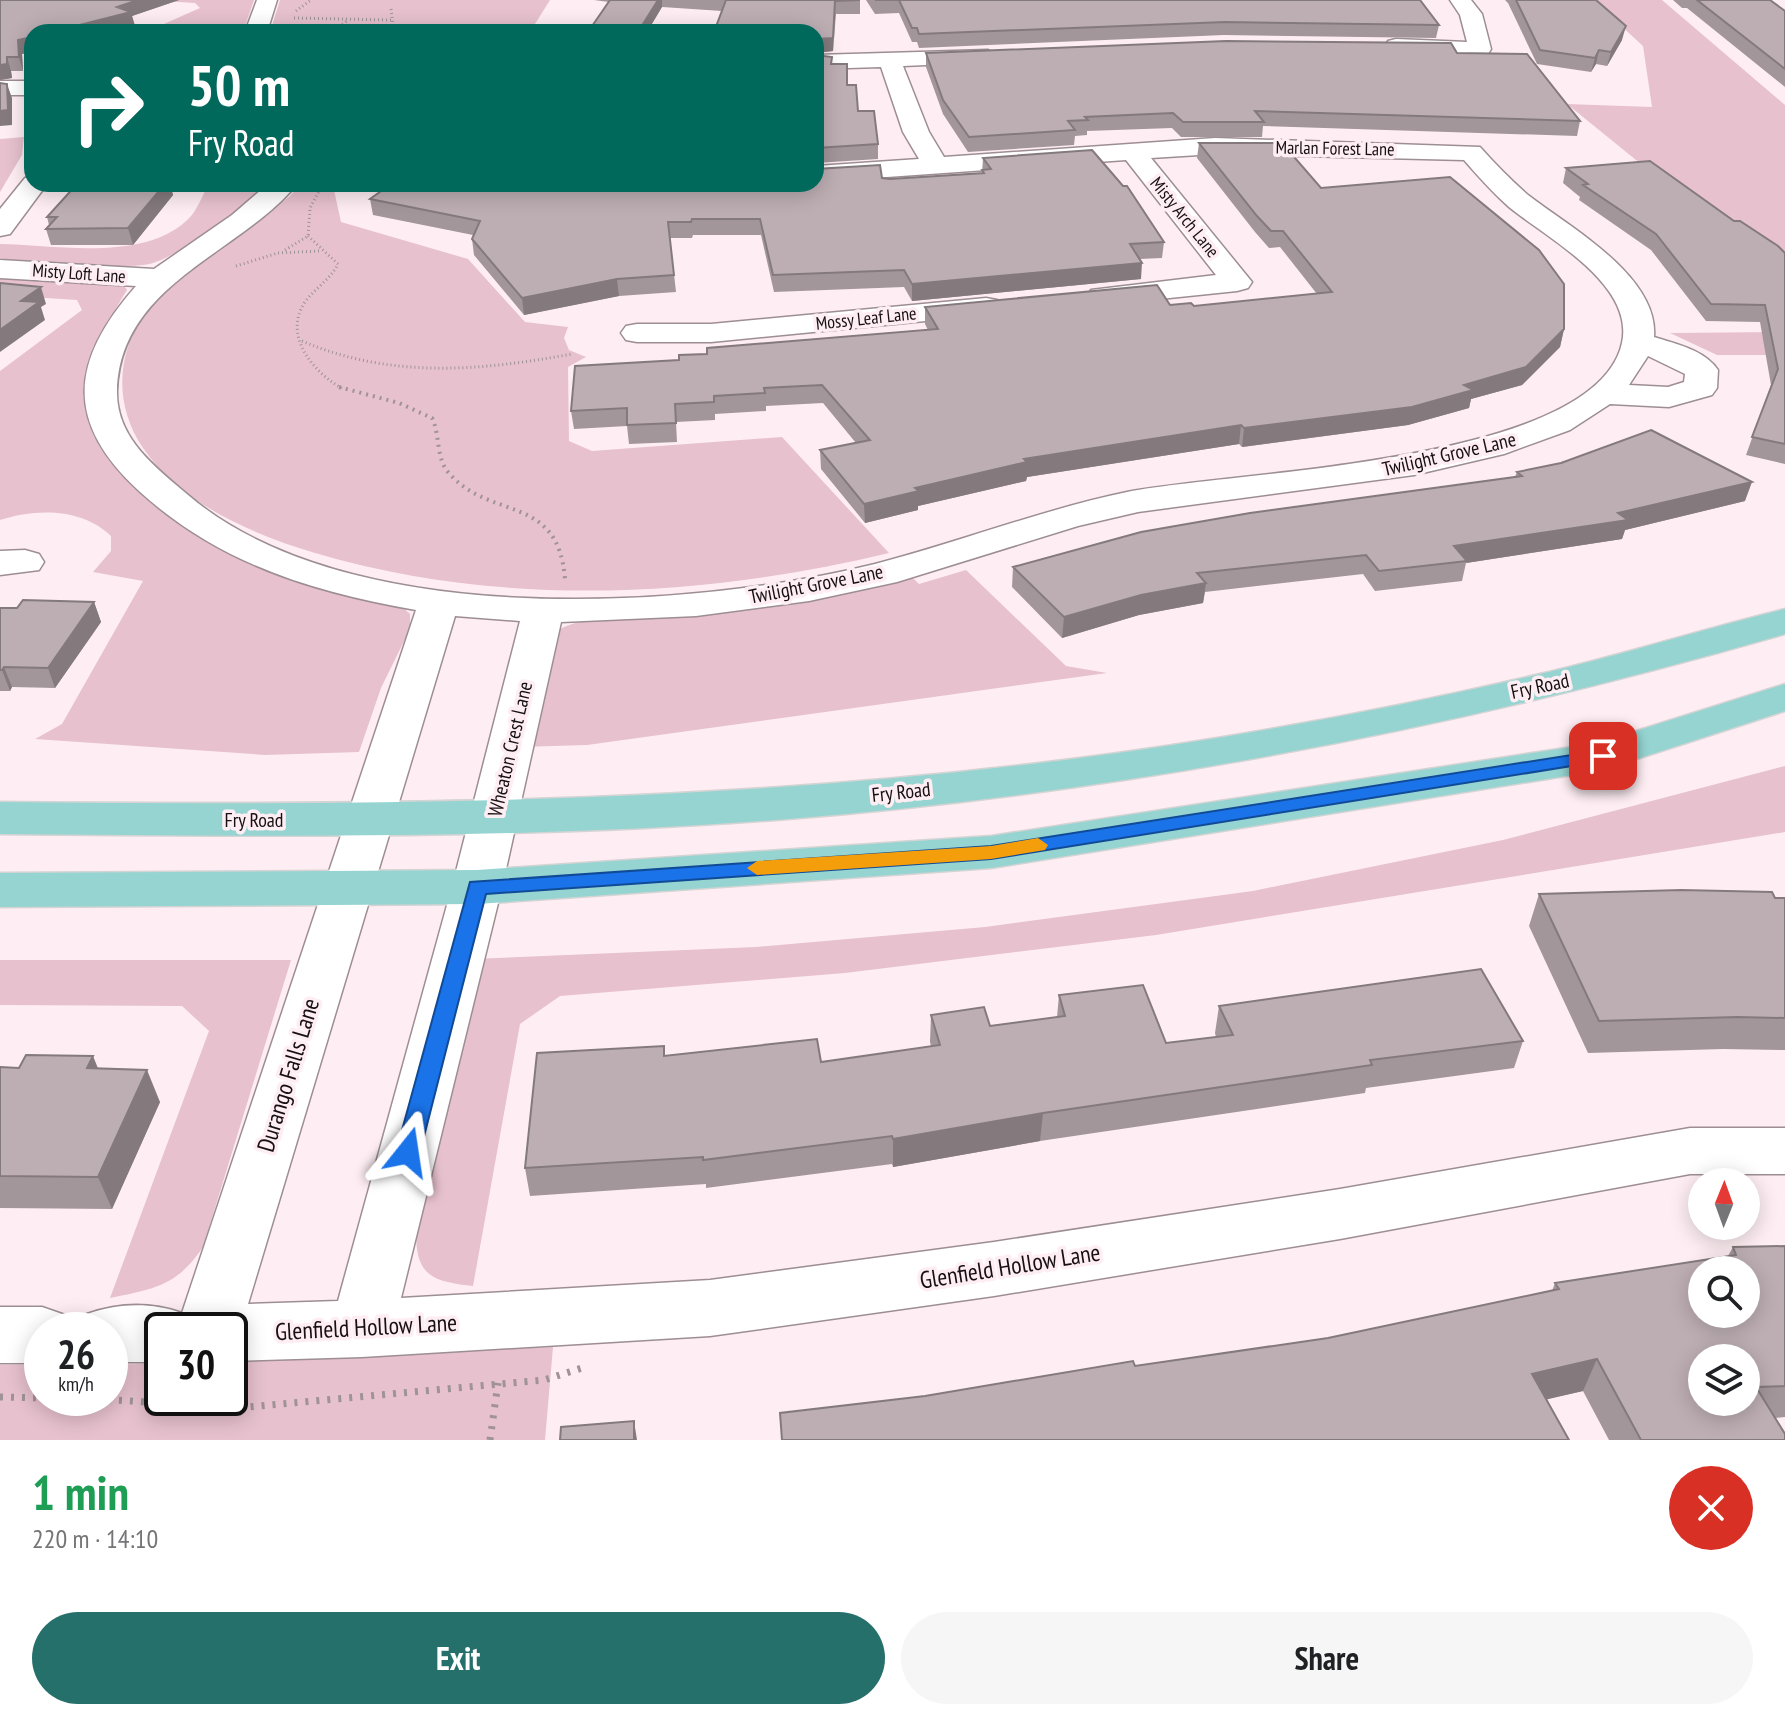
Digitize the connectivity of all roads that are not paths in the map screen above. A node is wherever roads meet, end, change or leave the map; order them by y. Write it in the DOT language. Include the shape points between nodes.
graph roads {
  1 [pos="267,0"];
  2 [pos="1460,0"];
  3 [pos="259,24"];
  4 [pos="1372,45"];
  5 [pos="1018,55"];
  6 [pos="890,61"];
  7 [pos="824,62"];
  8 [pos="0,88"];
  9 [pos="24,88"];
  10 [pos="1132,151"];
  11 [pos="937,167"];
  12 [pos="824,174"];
  13 [pos="28,192"];
  14 [pos="275,192"];
  15 [pos="0,228"];
  16 [pos="0,269"];
  17 [pos="158,278"];
  18 [pos="1067,299"];
  19 [pos="1020,303"];
  20 [pos="637,333"];
  21 [pos="1640,343"];
  22 [pos="1606,394"];
  23 [pos="553,597"];
  24 [pos="438,604"];
  25 [pos="1785,621"];
  26 [pos="1785,697"];
  27 [pos="494,817"];
  28 [pos="0,818"];
  29 [pos="368,820"];
  30 [pos="477,887"];
  31 [pos="346,889"];
  32 [pos="0,890"];
  33 [pos="1785,1151"];
  34 [pos="214,1312"];
  35 [pos="362,1329"];
  36 [pos="248,1332"];
  37 [pos="0,1335"];
  38 [pos="24,1335"];
  1 -- 3 [label="street"];
  2 -- 4 [label="street" via="1471,14 1480,49"];
  5 -- 6 [label="street"];
  6 -- 7 [label="street"];
  6 -- 11 [label="street" via="912,122"];
  8 -- 9 [label="street"];
  10 -- 11 [label="street, Marlan Forest Lane"];
  10 -- 18 [label="street, Misty Arch Lane" via="1237,282"];
  10 -- 21 [label="street, Marlan Forest Lane" via="1318,146 1471,152 1491,176 1613,277 1636,309"];
  11 -- 12 [label="street, Marlan Forest Lane"];
  13 -- 15 [label="street"];
  14 -- 17 [label="street, Twilight Grove Lane" via="248,217"];
  16 -- 17 [label="street, Misty Loft Lane"];
  17 -- 24 [label="street, Twilight Grove Lane" via="126,317 103,364 98,411 132,467 201,524 298,570"];
  19 -- 20 [label="street, Mossy Leaf Lane" via="711,333"];
  21 -- 22 [label="street, Twilight Grove Lane" via="1630,367"];
  21 -- 22 [label="street" via="1702,370 1700,388 1669,397"];
  22 -- 23 [label="street, Twilight Grove Lane" via="1541,431 1464,454 1368,473 1137,502 848,582 709,604"];
  23 -- 24 [label="street, Twilight Grove Lane"];
  23 -- 27 [label="street, Wheaton Crest Lane"];
  24 -- 29 [label="street"];
  25 -- 27 [label="main road, Fry Road" via="1648,663 1351,727 1045,777 785,804"];
  26 -- 30 [label="main road" via="1603,756 991,852"];
  27 -- 29 [label="main road, Fry Road"];
  27 -- 30 [label="street, Wheaton Crest Lane"];
  28 -- 29 [label="main road, Fry Road"];
  29 -- 31 [label="street, Durango Falls Lane"];
  30 -- 31 [label="main road"];
  30 -- 35 [label="street"];
  31 -- 32 [label="main road"];
  31 -- 34 [label="street, Durango Falls Lane"];
  33 -- 35 [label="street, Glenfield Hollow Lane" via="1690,1151 1010,1267 710,1308"];
  35 -- 36 [label="street, Glenfield Hollow Lane"];
  37 -- 38 [label="street"];
}
